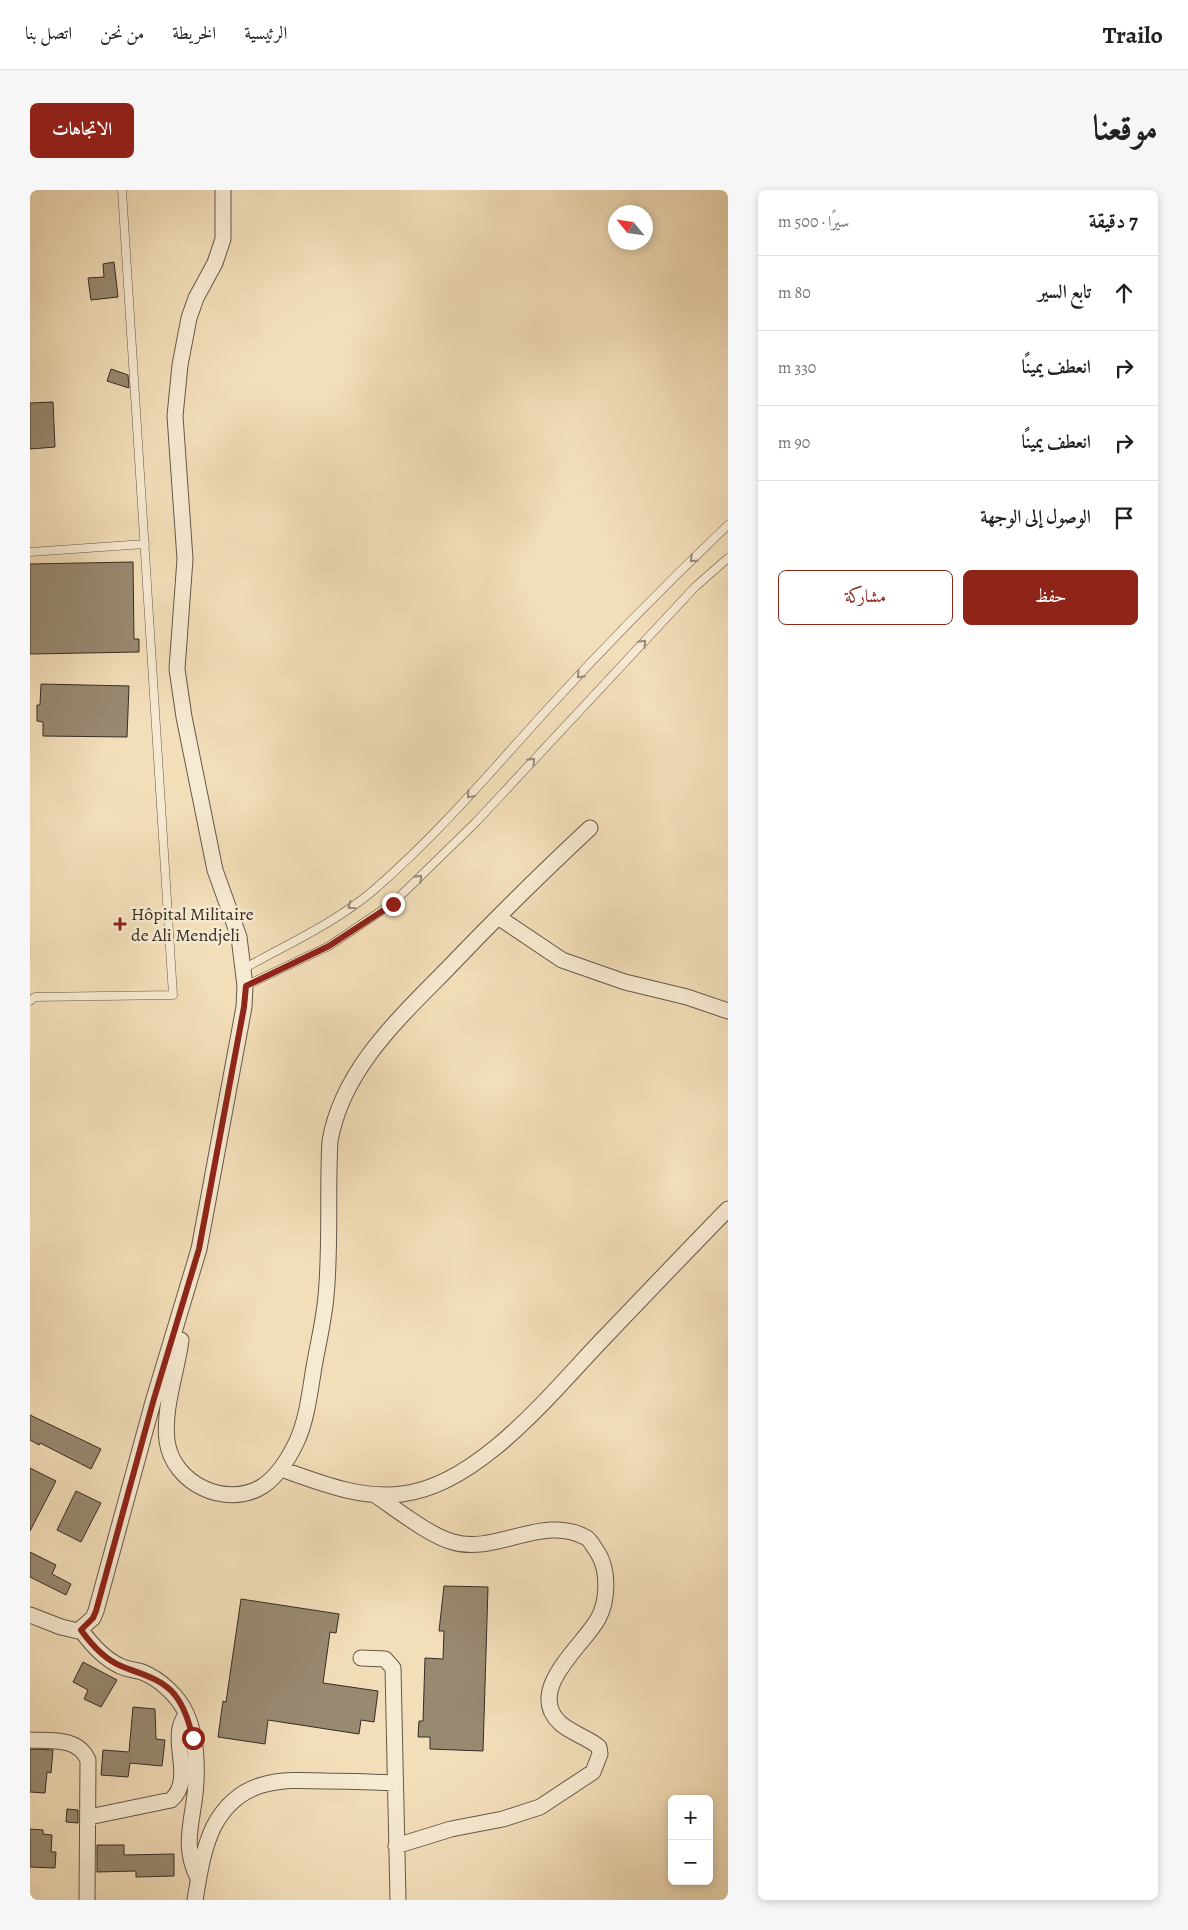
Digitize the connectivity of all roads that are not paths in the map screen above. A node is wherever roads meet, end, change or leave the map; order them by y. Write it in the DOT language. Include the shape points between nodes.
graph roads {
  1 [pos="122,190"];
  2 [pos="223,190"];
  3 [pos="728,525"];
  4 [pos="145,544"];
  5 [pos="30,552"];
  6 [pos="728,558"];
  7 [pos="590,828"];
  8 [pos="498,916"];
  9 [pos="243,969"];
  10 [pos="246,986"];
  11 [pos="30,1001"];
  12 [pos="728,1011"];
  13 [pos="728,1209"];
  14 [pos="186,1296"];
  15 [pos="281,1469"];
  16 [pos="375,1495"];
  17 [pos="30,1615"];
  18 [pos="81,1630"];
  19 [pos="361,1658"];
  20 [pos="186,1713"];
  21 [pos="30,1740"];
  22 [pos="395,1783"];
  23 [pos="88,1817"];
  24 [pos="396,1846"];
  25 [pos="198,1878"];
  26 [pos="87,1900"];
  27 [pos="195,1900"];
  28 [pos="398,1900"];
  1 -- 4 [label="lane"];
  2 -- 9 [label="street" via="223,239 189,318 175,416 185,559 178,669 184,717 215,870 239,936"];
  3 -- 9 [label="lane, one-way" via="678,572 457,810 374,890 325,924"];
  4 -- 5 [label="lane"];
  4 -- 11 [label="lane" via="173,995 35,997"];
  10 -- 6 [label="lane, one-way" via="329,946 393,904 476,822 695,587"];
  7 -- 8 [label="street"];
  8 -- 12 [label="street" via="562,960 625,982"];
  8 -- 15 [label="street" via="392,1024 372,1051 336,1113 330,1141 326,1297 298,1440"];
  9 -- 10 [label="street"];
  10 -- 14 [label="street" via="209,1197"];
  13 -- 16 [label="street" via="512,1434 461,1473 404,1494"];
  14 -- 15 [label="street" via="167,1441 177,1467 192,1482 217,1494 240,1495 263,1486"];
  14 -- 18 [label="street" via="153,1402 96,1611"];
  15 -- 16 [label="street" via="333,1488"];
  16 -- 24 [label="street" via="452,1542 481,1545 549,1531 571,1533 588,1539 606,1573 598,1619 562,1665 549,1696 560,1722 599,1747 600,1754 593,1772 540,1807 503,1820 451,1830"];
  17 -- 18 [label="street" via="61,1628"];
  18 -- 20 [label="street" via="100,1652 119,1666 149,1676 174,1694"];
  19 -- 22 [label="street" via="385,1659 393,1668"];
  20 -- 23 [label="street" via="180,1729 182,1768 175,1796 170,1800"];
  20 -- 25 [label="street" via="193,1738 196,1782 188,1839 192,1867"];
  21 -- 23 [label="street" via="66,1742 82,1751 88,1760"];
  22 -- 24 [label="street"];
  22 -- 25 [label="street" via="284,1780 259,1785 237,1798 220,1816 209,1839"];
  23 -- 26 [label="street"];
  24 -- 28 [label="street"];
  25 -- 27 [label="street"];
}
